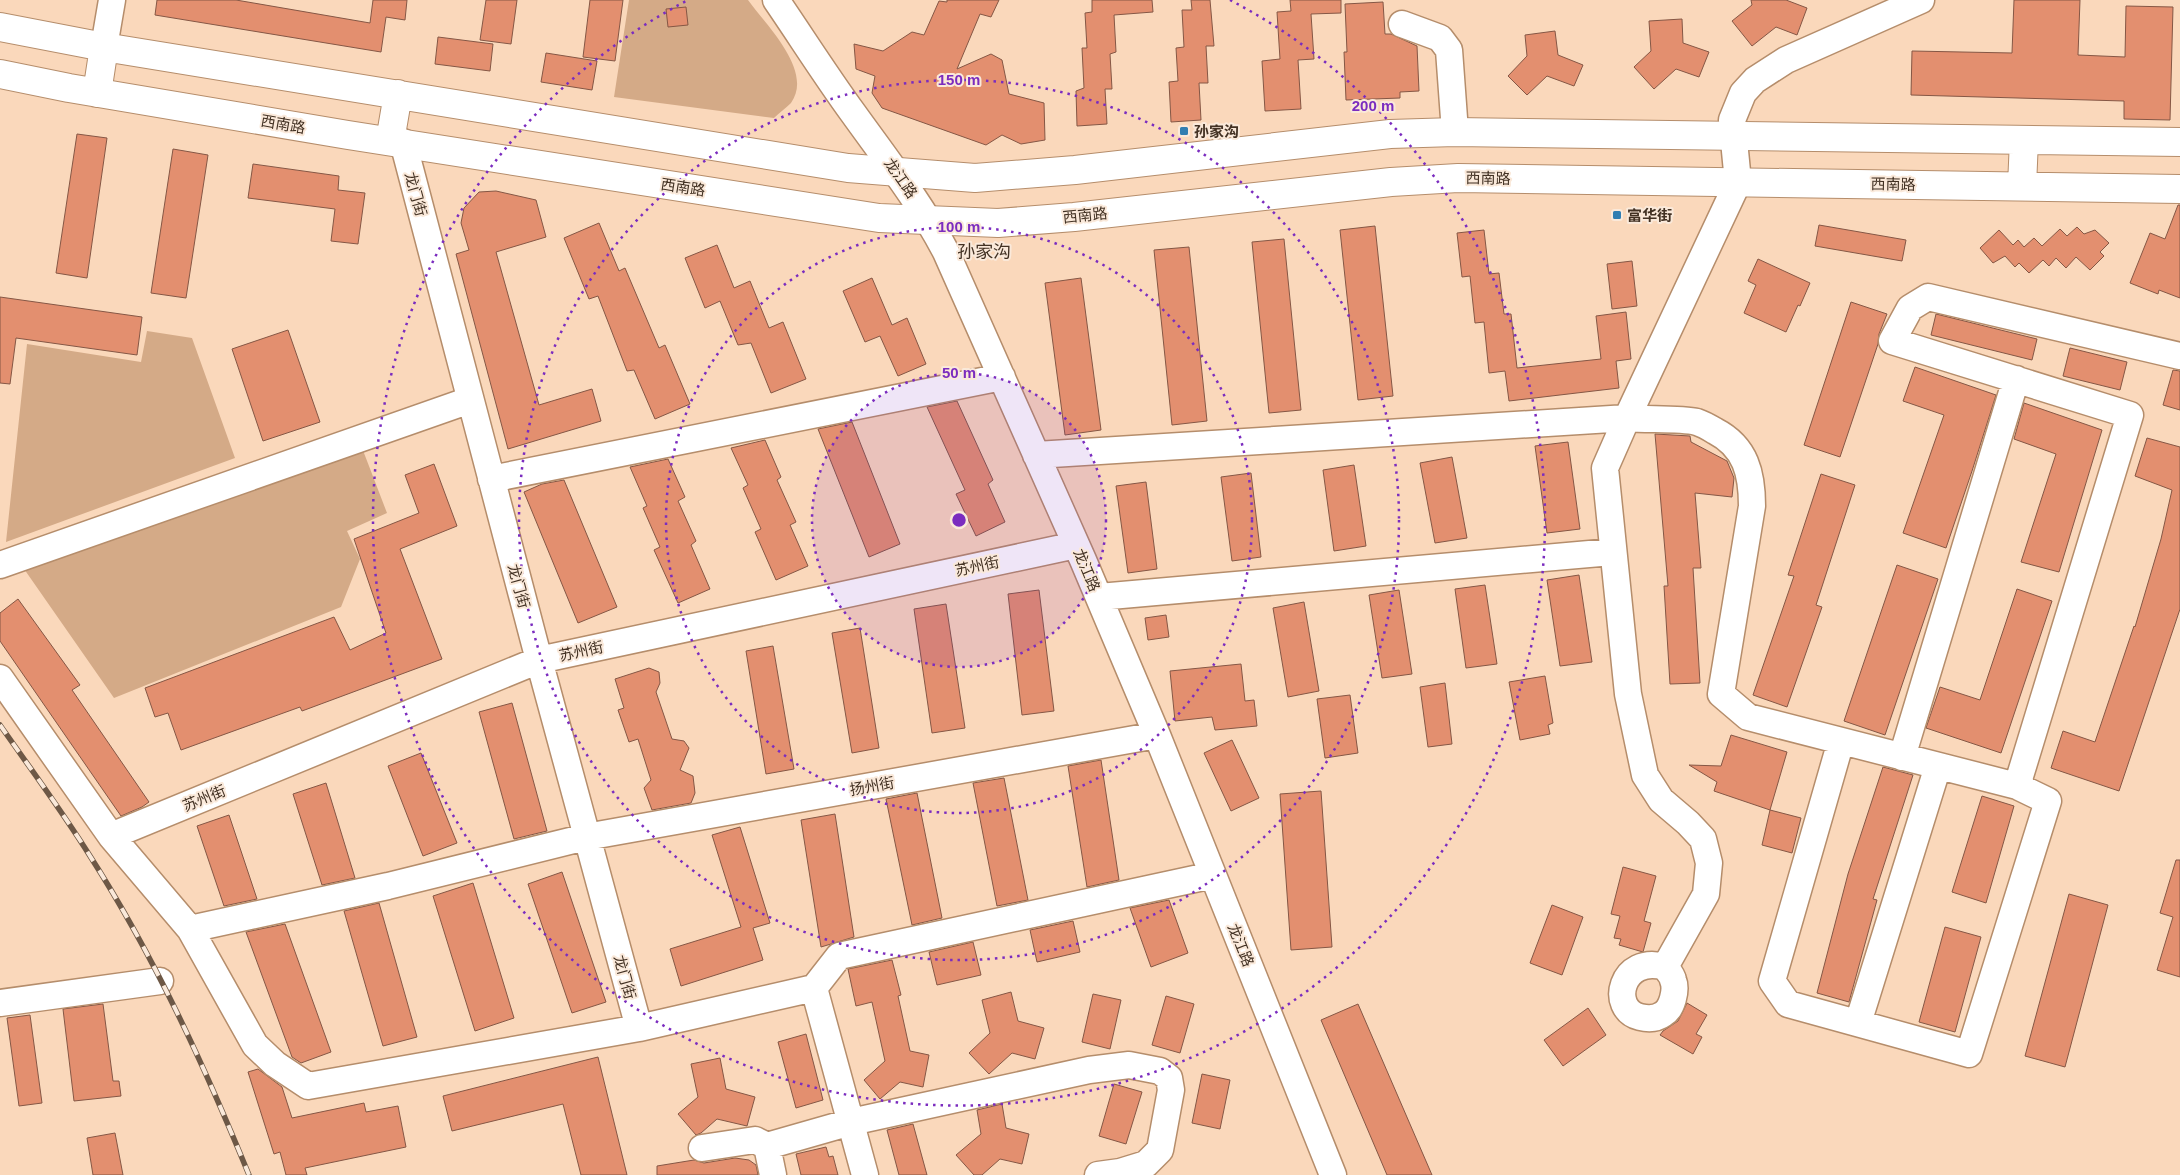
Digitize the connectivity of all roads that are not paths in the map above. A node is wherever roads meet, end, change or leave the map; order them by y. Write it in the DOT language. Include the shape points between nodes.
graph roads {
  1 [pos="112,0"];
  2 [pos="776,0"];
  3 [pos="1921,0"];
  4 [pos="1402,24"];
  5 [pos="0,28"];
  6 [pos="104,47"];
  7 [pos="0,74"];
  8 [pos="97,93"];
  9 [pos="398,94"];
  10 [pos="1455,132"];
  11 [pos="1733,136"];
  12 [pos="2024,140"];
  13 [pos="396,142"];
  14 [pos="2180,142"];
  15 [pos="898,173"];
  16 [pos="1738,182"];
  17 [pos="2022,186"];
  18 [pos="2180,189"];
  19 [pos="930,222"];
  20 [pos="2180,356"];
  21 [pos="1002,377"];
  22 [pos="2016,380"];
  23 [pos="470,400"];
  24 [pos="1627,418"];
  25 [pos="1036,455"];
  26 [pos="491,479"];
  27 [pos="1076,545"];
  28 [pos="1612,552"];
  29 [pos="0,565"];
  30 [pos="1099,597"];
  31 [pos="539,660"];
  32 [pos="0,678"];
  33 [pos="1157,735"];
  34 [pos="1841,741"];
  35 [pos="1902,757"];
  36 [pos="1938,766"];
  37 [pos="2017,786"];
  38 [pos="110,836"];
  39 [pos="586,837"];
  40 [pos="1213,875"];
  41 [pos="190,929"];
  42 [pos="1665,967"];
  43 [pos="160,981"];
  44 [pos="814,988"];
  45 [pos="0,1002"];
  46 [pos="1858,1023"];
  47 [pos="639,1028"];
  48 [pos="850,1122"];
  49 [pos="767,1146"];
  50 [pos="702,1148"];
  51 [pos="773,1175"];
  52 [pos="865,1175"];
  53 [pos="1098,1175"];
  54 [pos="1333,1175"];
  1 -- 6 [label="street"];
  2 -- 15 [label="street, 龙江路"];
  3 -- 11 [label="street" via="1786,60 1755,80 1735,108"];
  4 -- 10 [label="street" via="1440,38 1449,50"];
  5 -- 6 [label="main road"];
  6 -- 8 [label="main road"];
  6 -- 9 [label="main road"];
  7 -- 8 [label="main road, 西南路"];
  8 -- 13 [label="main road, 西南路"];
  9 -- 13 [label="main road"];
  9 -- 15 [label="main road" via="848,168"];
  10 -- 11 [label="main road"];
  10 -- 15 [label="main road" via="1390,134 993,177"];
  11 -- 12 [label="main road"];
  11 -- 16 [label="street"];
  12 -- 14 [label="main road"];
  12 -- 17 [label="main road"];
  13 -- 19 [label="main road, 西南路" via="879,218"];
  13 -- 23 [label="street, 龙门街"];
  15 -- 19 [label="street, 龙江路"];
  16 -- 17 [label="main road, 西南路"];
  16 -- 19 [label="main road, 西南路" via="1458,178 1317,189 1065,218 998,223"];
  16 -- 24 [label="street"];
  17 -- 18 [label="main road, 西南路"];
  19 -- 21 [label="street, 龙江路"];
  20 -- 22 [label="street" via="1928,297 1910,308 1892,341"];
  21 -- 25 [label="street, 龙江路"];
  21 -- 26 [label="street"];
  22 -- 35 [label="street"];
  22 -- 37 [label="street" via="2130,415"];
  23 -- 26 [label="street, 龙门街"];
  23 -- 29 [label="street"];
  24 -- 25 [label="street"];
  24 -- 28 [label="street" via="1605,468"];
  24 -- 34 [label="street" via="1698,422 1736,446 1747,462 1752,506 1721,694 1748,717"];
  25 -- 27 [label="street, 龙江路"];
  26 -- 31 [label="street, 龙门街"];
  27 -- 30 [label="street, 龙江路"];
  27 -- 31 [label="street, 苏州街"];
  28 -- 30 [label="street"];
  28 -- 42 [label="street" via="1628,694 1646,775 1661,800 1703,839 1709,863 1706,894"];
  30 -- 33 [label="street, 龙江路"];
  31 -- 38 [label="street, 苏州街"];
  31 -- 39 [label="street, 龙门街"];
  32 -- 38 [label="street"];
  33 -- 39 [label="street, 扬州街"];
  33 -- 40 [label="street, 龙江路"];
  34 -- 35 [label="street"];
  34 -- 46 [label="street" via="1772,981 1788,1004"];
  35 -- 36 [label="street"];
  36 -- 37 [label="street"];
  36 -- 46 [label="street"];
  37 -- 46 [label="street" via="2048,801 1969,1054"];
  38 -- 41 [label="street"];
  39 -- 41 [label="street, 扬州街" via="388,886"];
  39 -- 47 [label="street, 龙门街"];
  40 -- 44 [label="street" via="839,956"];
  40 -- 54 [label="street, 龙江路"];
  41 -- 47 [label="street" via="255,1045 275,1064 308,1086"];
  43 -- 45 [label="street"];
  44 -- 47 [label="street"];
  44 -- 48 [label="street"];
  48 -- 49 [label="street"];
  48 -- 52 [label="street"];
  48 -- 53 [label="street" via="1089,1070 1129,1065 1160,1071 1169,1078 1172,1090 1160,1150 1146,1164"];
  49 -- 50 [label="street" via="755,1140"];
  49 -- 51 [label="street"];
}
